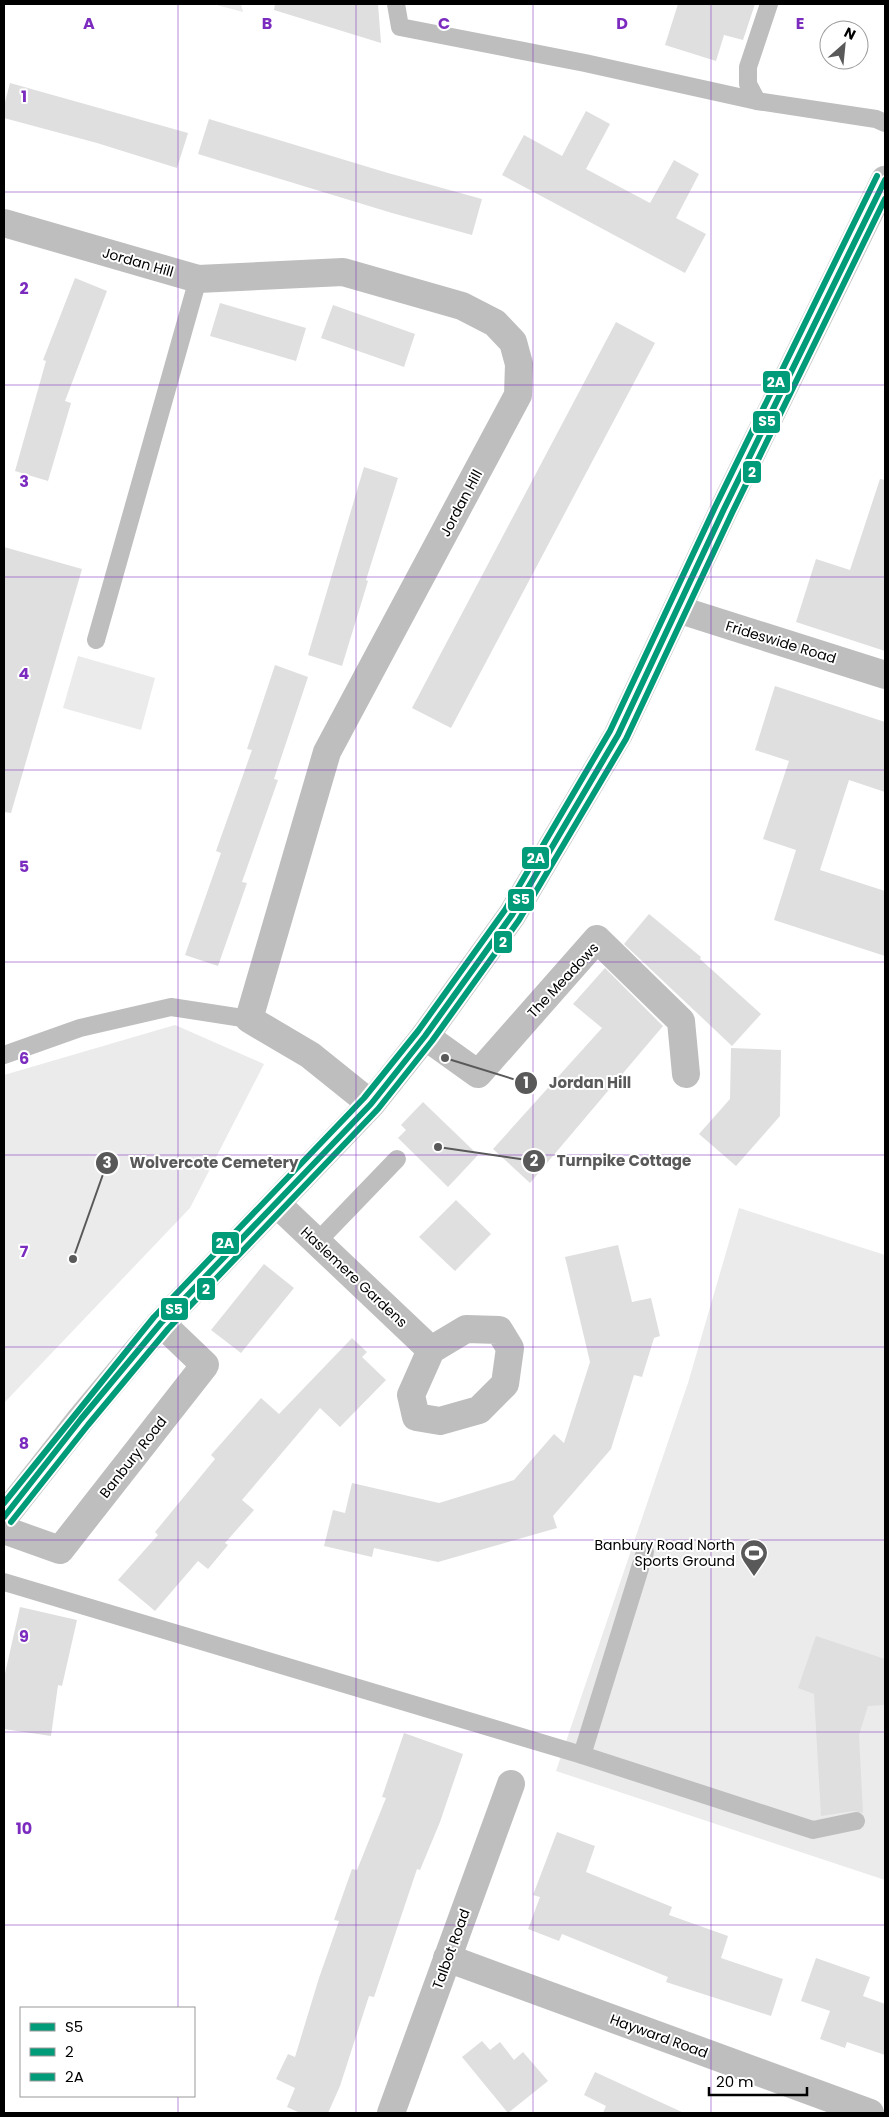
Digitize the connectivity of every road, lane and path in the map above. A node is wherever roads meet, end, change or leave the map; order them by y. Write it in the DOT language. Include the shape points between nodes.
graph roads {
  1 [pos="396,4"];
  2 [pos="769,4"];
  3 [pos="756,101"];
  4 [pos="885,123"];
  5 [pos="885,180"];
  6 [pos="4,223"];
  7 [pos="198,279"];
  8 [pos="678,609"];
  9 [pos="96,640"];
  10 [pos="885,675"];
  11 [pos="249,1019"];
  12 [pos="425,1036"];
  13 [pos="4,1055"];
  14 [pos="686,1074"];
  15 [pos="371,1104"];
  16 [pos="396,1159"];
  17 [pos="277,1204"];
  18 [pos="316,1243"];
  19 [pos="161,1323"];
  20 [pos="431,1350"];
  21 [pos="4,1517"];
  22 [pos="4,1530"];
  23 [pos="644,1552"];
  24 [pos="4,1582"];
  25 [pos="582,1755"];
  26 [pos="511,1784"];
  27 [pos="856,1821"];
  28 [pos="447,1958"];
  29 [pos="390,2113"];
  30 [pos="870,2113"];
  1 -- 3 [label="lane" via="400,27"];
  2 -- 3 [label="lane" via="748,67 748,84"];
  3 -- 4 [label="lane"];
  5 -- 8 [label="street"];
  6 -- 7 [label="street, Jordan Hill"];
  7 -- 9 [label="lane"];
  7 -- 11 [label="street, Jordan Hill" via="343,272 462,306 495,323 512,342 519,364 518,395 326,752"];
  8 -- 10 [label="street, Frideswide Road"];
  8 -- 12 [label="street" via="608,752 512,915"];
  11 -- 13 [label="lane" via="171,1007 80,1028"];
  11 -- 15 [label="street" via="310,1055"];
  12 -- 14 [label="street, The Meadows" via="478,1074 597,939 682,1021"];
  12 -- 15 [label="street"];
  15 -- 17 [label="street"];
  16 -- 18 [label="lane"];
  17 -- 18 [label="street, Haslemere Gardens"];
  17 -- 19 [label="street"];
  18 -- 20 [label="street, Haslemere Gardens"];
  19 -- 21 [label="street" via="80,1419"];
  19 -- 22 [label="street, Banbury Road" via="205,1365 60,1550"];
  23 -- 25 [label="lane"];
  24 -- 25 [label="lane"];
  25 -- 27 [label="lane" via="813,1830"];
  26 -- 28 [label="street, Talbot Road"];
  28 -- 29 [label="street, Talbot Road"];
  28 -- 30 [label="street, Hayward Road"];
}
